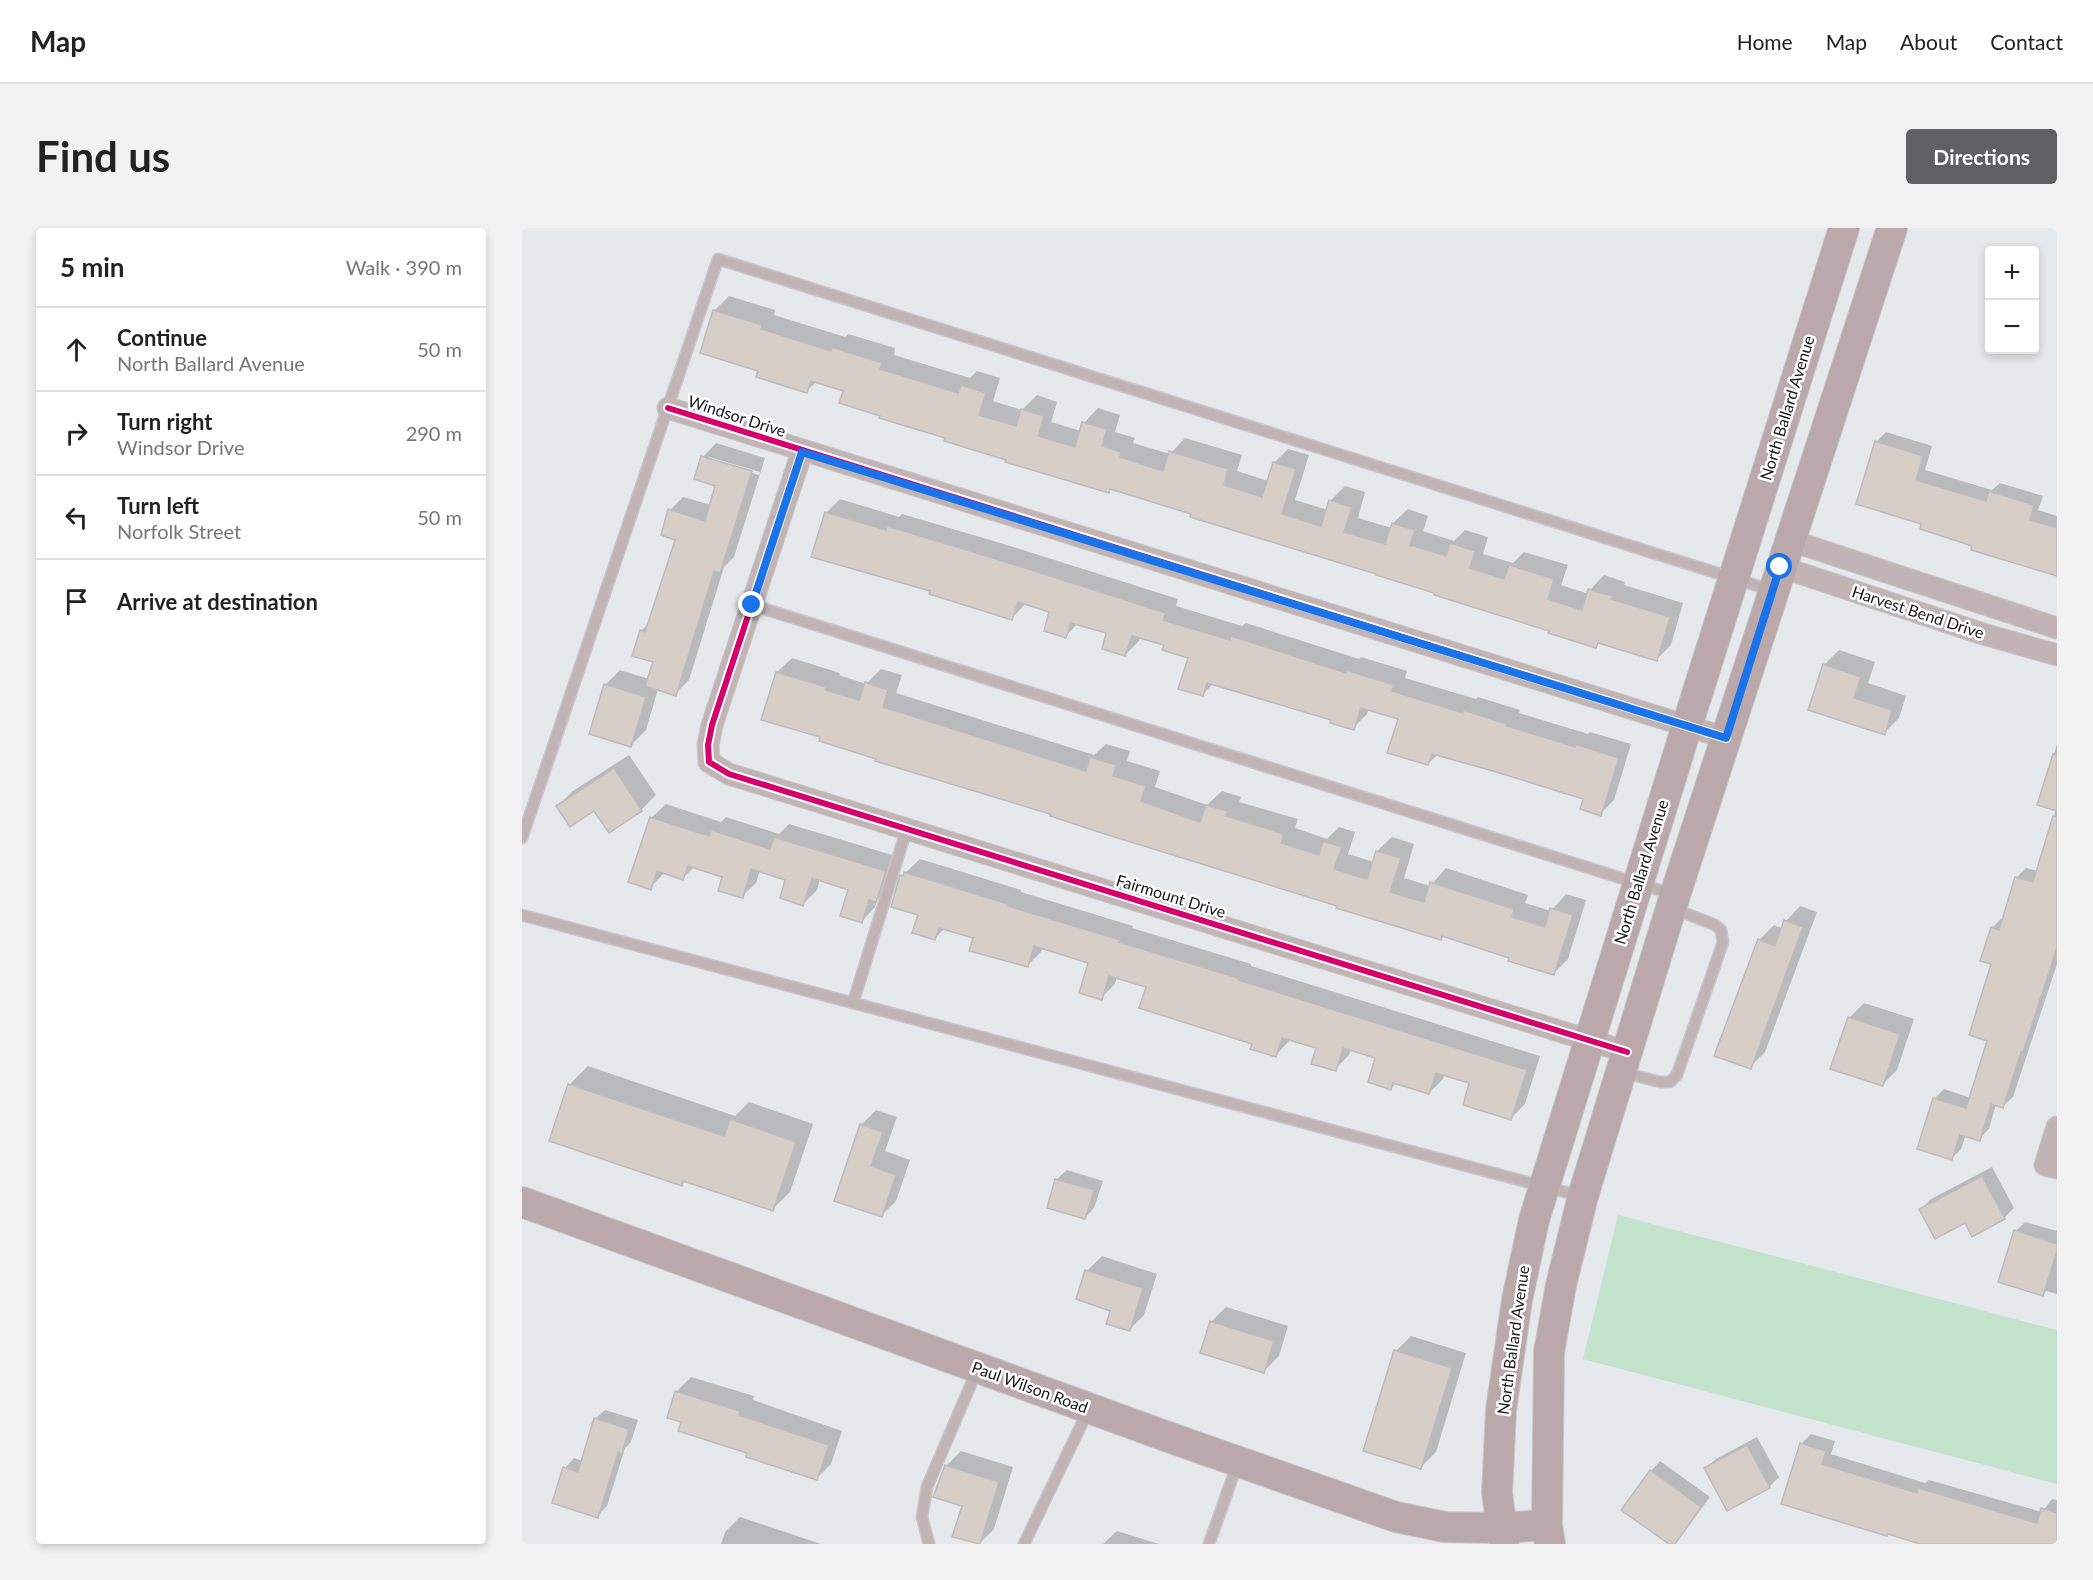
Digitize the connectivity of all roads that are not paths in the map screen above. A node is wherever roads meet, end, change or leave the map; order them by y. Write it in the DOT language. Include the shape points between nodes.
graph roads {
  1 [pos="1845,228"];
  2 [pos="1892,228"];
  3 [pos="668,408"];
  4 [pos="802,452"];
  5 [pos="1781,566"];
  6 [pos="1733,579"];
  7 [pos="752,605"];
  8 [pos="2057,628"];
  9 [pos="2057,655"];
  10 [pos="1687,726"];
  11 [pos="1726,738"];
  12 [pos="907,828"];
  13 [pos="522,838"];
  14 [pos="1638,884"];
  15 [pos="1673,902"];
  16 [pos="522,915"];
  17 [pos="853,1003"];
  18 [pos="1589,1041"];
  19 [pos="1624,1062"];
  20 [pos="2057,1127"];
  21 [pos="2051,1167"];
  22 [pos="1543,1185"];
  23 [pos="1583,1197"];
  24 [pos="522,1202"];
  25 [pos="978,1368"];
  26 [pos="1089,1408"];
  27 [pos="1238,1462"];
  28 [pos="1548,1534"];
  29 [pos="1503,1536"];
  30 [pos="929,1544"];
  31 [pos="1024,1544"];
  32 [pos="1209,1544"];
  1 -- 6 [label="main road, North Ballard Avenue"];
  2 -- 5 [label="main road"];
  3 -- 4 [label="street, Windsor Drive"];
  3 -- 6 [label="lane" via="718,259"];
  3 -- 13 [label="lane"];
  4 -- 7 [label="street"];
  4 -- 10 [label="street, Windsor Drive"];
  5 -- 6 [label="lane"];
  5 -- 8 [label="street, Harvest Bend Drive"];
  5 -- 9 [label="street, Harvest Bend Drive"];
  5 -- 11 [label="main road"];
  6 -- 10 [label="main road, North Ballard Avenue"];
  7 -- 12 [label="street, Fairmount Drive" via="712,725 709,762 729,774"];
  7 -- 14 [label="lane"];
  10 -- 11 [label="street, Windsor Drive"];
  10 -- 14 [label="main road, North Ballard Avenue"];
  11 -- 15 [label="main road"];
  12 -- 17 [label="lane"];
  12 -- 18 [label="street, Fairmount Drive"];
  14 -- 15 [label="lane"];
  14 -- 18 [label="main road, North Ballard Avenue"];
  15 -- 19 [label="main road"];
  15 -- 19 [label="lane" via="1715,925 1721,930 1722,942 1677,1075 1670,1082 1660,1082"];
  16 -- 17 [label="lane"];
  17 -- 22 [label="lane"];
  18 -- 19 [label="street, Fairmount Drive"];
  18 -- 22 [label="main road, North Ballard Avenue"];
  19 -- 23 [label="main road"];
  20 -- 21 [label="street"];
  22 -- 23 [label="lane"];
  22 -- 29 [label="main road, North Ballard Avenue" via="1524,1258 1501,1410 1497,1494"];
  23 -- 28 [label="main road" via="1549,1352"];
  24 -- 25 [label="main road, Paul Wilson Road"];
  25 -- 26 [label="main road, Paul Wilson Road"];
  25 -- 30 [label="lane" via="927,1487 922,1517"];
  26 -- 27 [label="main road, Paul Wilson Road"];
  26 -- 31 [label="lane"];
  27 -- 29 [label="main road, Paul Wilson Road" via="1396,1517"];
  27 -- 32 [label="lane"];
  28 -- 29 [label="main road, Paul Wilson Road"];
}
